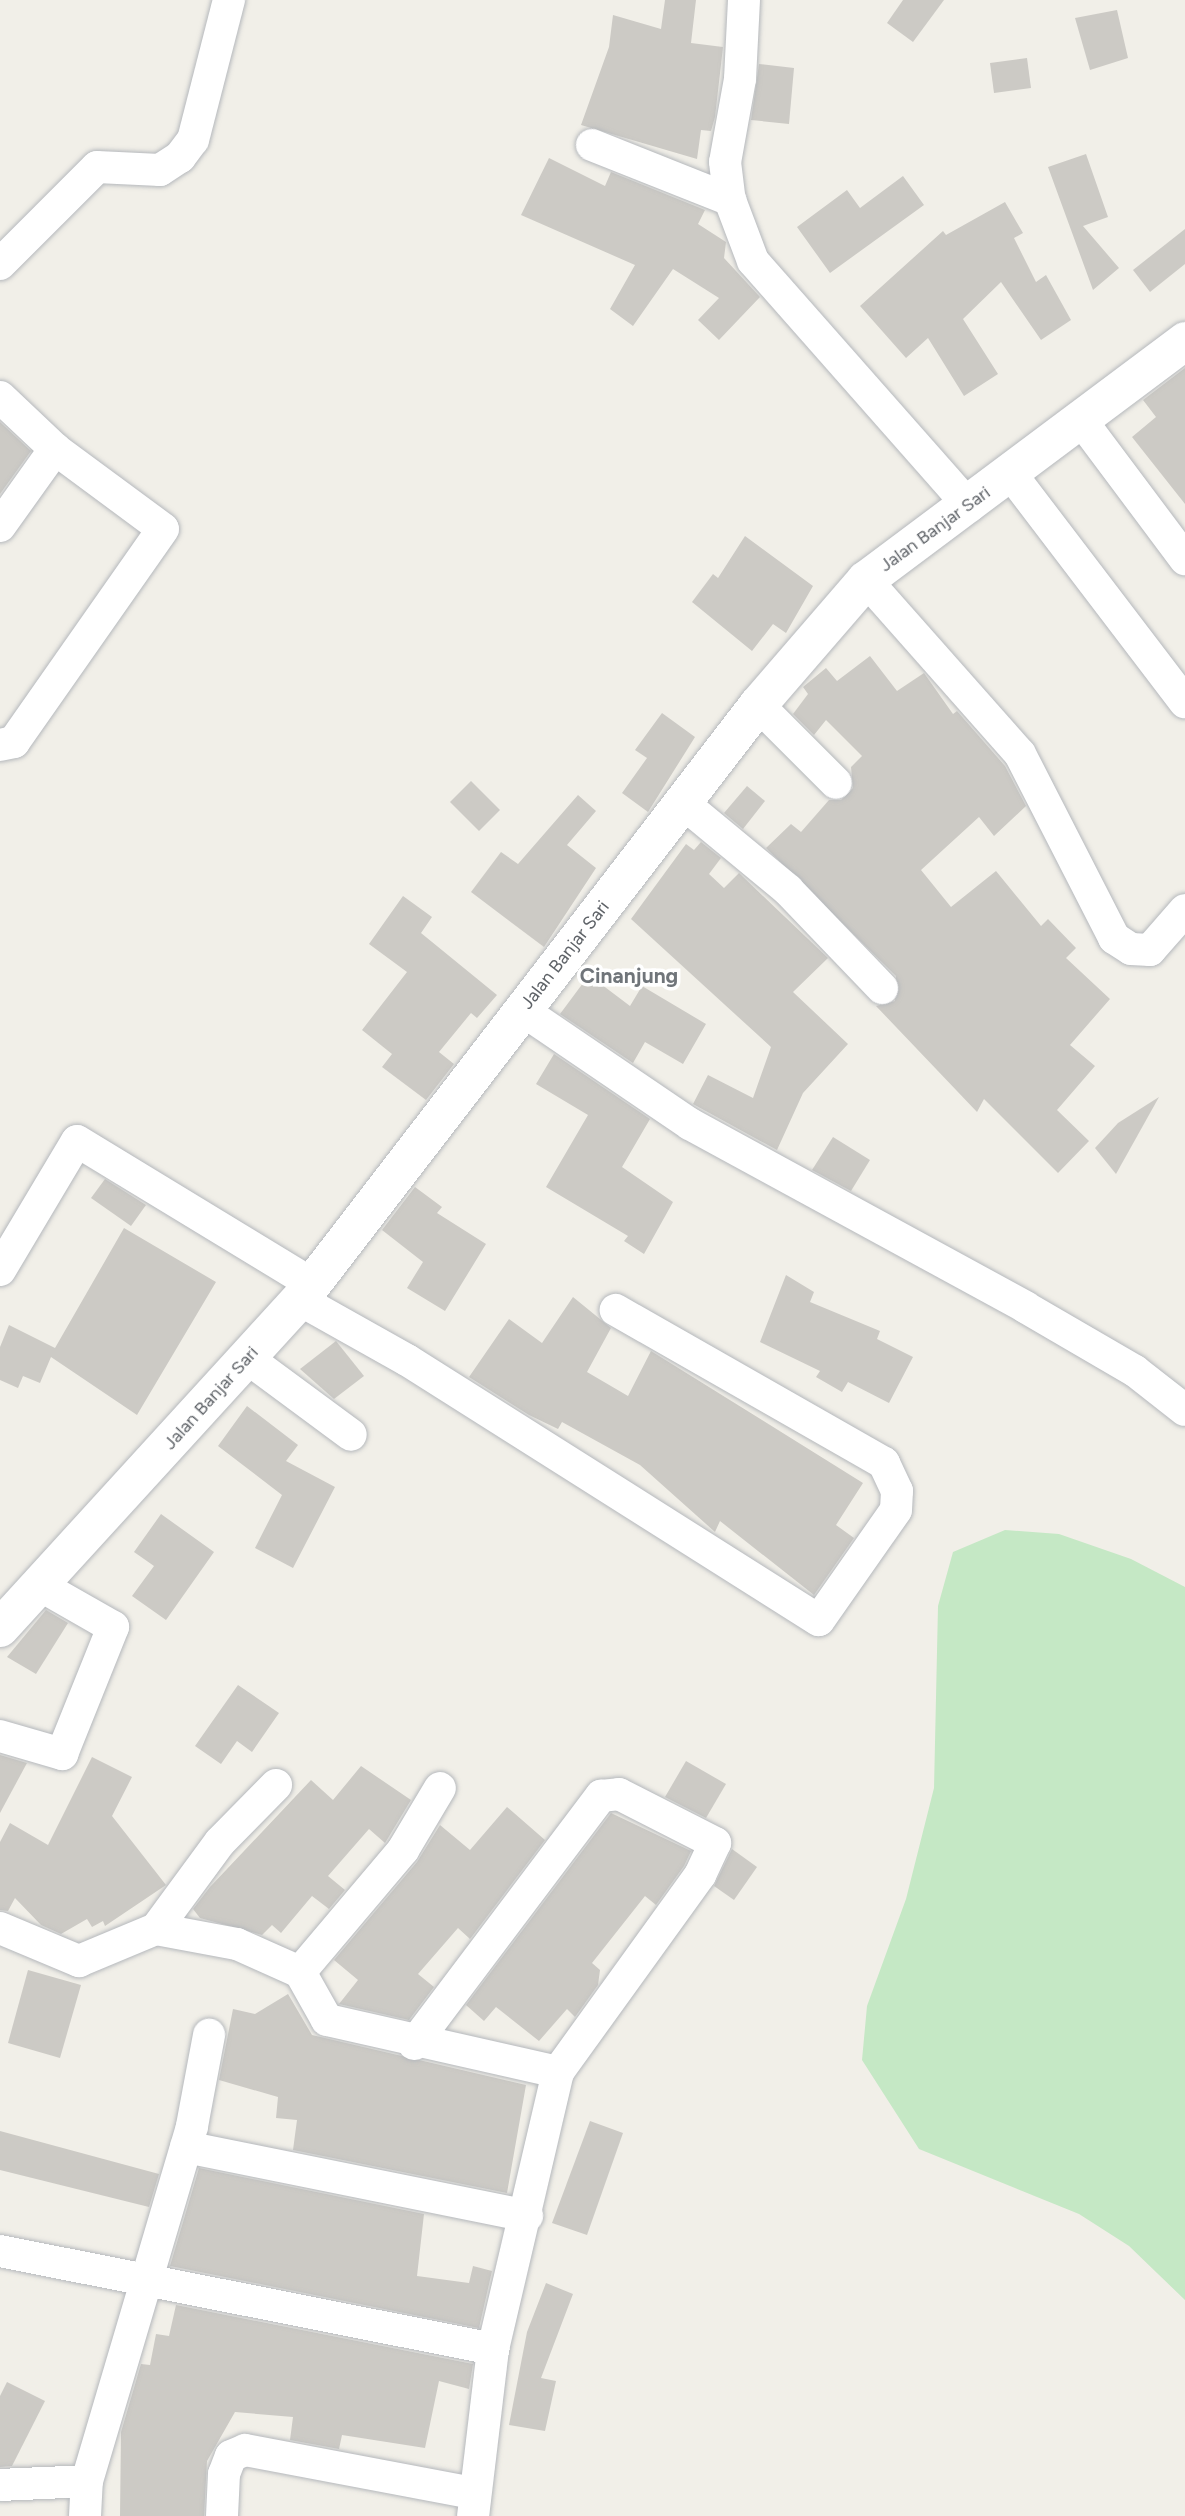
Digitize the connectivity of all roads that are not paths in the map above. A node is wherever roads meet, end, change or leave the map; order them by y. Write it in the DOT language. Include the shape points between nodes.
graph roads {
  1 [pos="229,0"];
  2 [pos="744,0"];
  3 [pos="592,145"];
  4 [pos="730,200"];
  5 [pos="0,264"];
  6 [pos="1185,341"];
  7 [pos="0,397"];
  8 [pos="1081,420"];
  9 [pos="55,449"];
  10 [pos="1011,474"];
  11 [pos="970,506"];
  12 [pos="0,526"];
  13 [pos="1185,559"];
  14 [pos="866,580"];
  15 [pos="1185,702"];
  16 [pos="758,705"];
  17 [pos="0,745"];
  18 [pos="835,783"];
  19 [pos="683,803"];
  20 [pos="1185,910"];
  21 [pos="882,988"];
  22 [pos="522,1010"];
  23 [pos="0,1269"];
  24 [pos="306,1292"];
  25 [pos="616,1310"];
  26 [pos="247,1359"];
  27 [pos="1185,1410"];
  28 [pos="351,1435"];
  29 [pos="41,1586"];
  30 [pos="0,1628"];
  31 [pos="0,1736"];
  32 [pos="276,1785"];
  33 [pos="440,1788"];
  34 [pos="0,1928"];
  35 [pos="156,1929"];
  36 [pos="300,1972"];
  37 [pos="209,2035"];
  38 [pos="414,2044"];
  39 [pos="558,2072"];
  40 [pos="186,2147"];
  41 [pos="527,2216"];
  42 [pos="0,2251"];
  43 [pos="146,2283"];
  44 [pos="493,2348"];
  45 [pos="87,2481"];
  46 [pos="0,2485"];
  47 [pos="473,2504"];
  48 [pos="85,2516"];
  49 [pos="222,2516"];
  1 -- 5 [label="street" via="193,140 180,157 160,170 96,167"];
  2 -- 4 [label="street" via="740,79 725,162"];
  3 -- 4 [label="street"];
  4 -- 11 [label="street" via="753,261"];
  6 -- 8 [label="street, Jalan Banjar Sari"];
  7 -- 9 [label="street"];
  8 -- 10 [label="street, Jalan Banjar Sari"];
  8 -- 13 [label="street"];
  9 -- 12 [label="street"];
  9 -- 17 [label="street" via="163,529 13,742"];
  10 -- 11 [label="street, Jalan Banjar Sari"];
  10 -- 15 [label="street"];
  11 -- 14 [label="street, Jalan Banjar Sari"];
  14 -- 16 [label="street, Jalan Banjar Sari"];
  14 -- 20 [label="street" via="1020,754 1114,938 1131,949 1150,950"];
  16 -- 18 [label="street"];
  16 -- 19 [label="street, Jalan Banjar Sari"];
  19 -- 21 [label="street" via="788,890"];
  19 -- 22 [label="street, Jalan Banjar Sari"];
  22 -- 24 [label="street, Jalan Banjar Sari"];
  22 -- 27 [label="street" via="690,1124 1025,1307 1135,1371"];
  23 -- 24 [label="street" via="77,1141"];
  24 -- 25 [label="street" via="820,1620 896,1510 897,1491 884,1463"];
  24 -- 26 [label="street, Jalan Banjar Sari"];
  26 -- 28 [label="street"];
  26 -- 29 [label="street, Jalan Banjar Sari"];
  29 -- 30 [label="street, Jalan Banjar Sari"];
  29 -- 31 [label="street" via="113,1627 62,1754"];
  32 -- 35 [label="street" via="220,1842"];
  33 -- 36 [label="street" via="403,1850"];
  34 -- 35 [label="street" via="79,1961"];
  35 -- 36 [label="street" via="265,1951"];
  36 -- 38 [label="street" via="327,2021"];
  37 -- 40 [label="street"];
  38 -- 39 [label="street"];
  38 -- 39 [label="street" via="601,1797 619,1794 715,1843 700,1875"];
  39 -- 41 [label="street"];
  40 -- 41 [label="street"];
  40 -- 43 [label="street"];
  41 -- 44 [label="street"];
  42 -- 43 [label="street"];
  43 -- 44 [label="street"];
  43 -- 45 [label="street"];
  44 -- 47 [label="street"];
  45 -- 46 [label="street"];
  45 -- 48 [label="street"];
  47 -- 49 [label="street" via="245,2450 231,2456 224,2474"];
}
